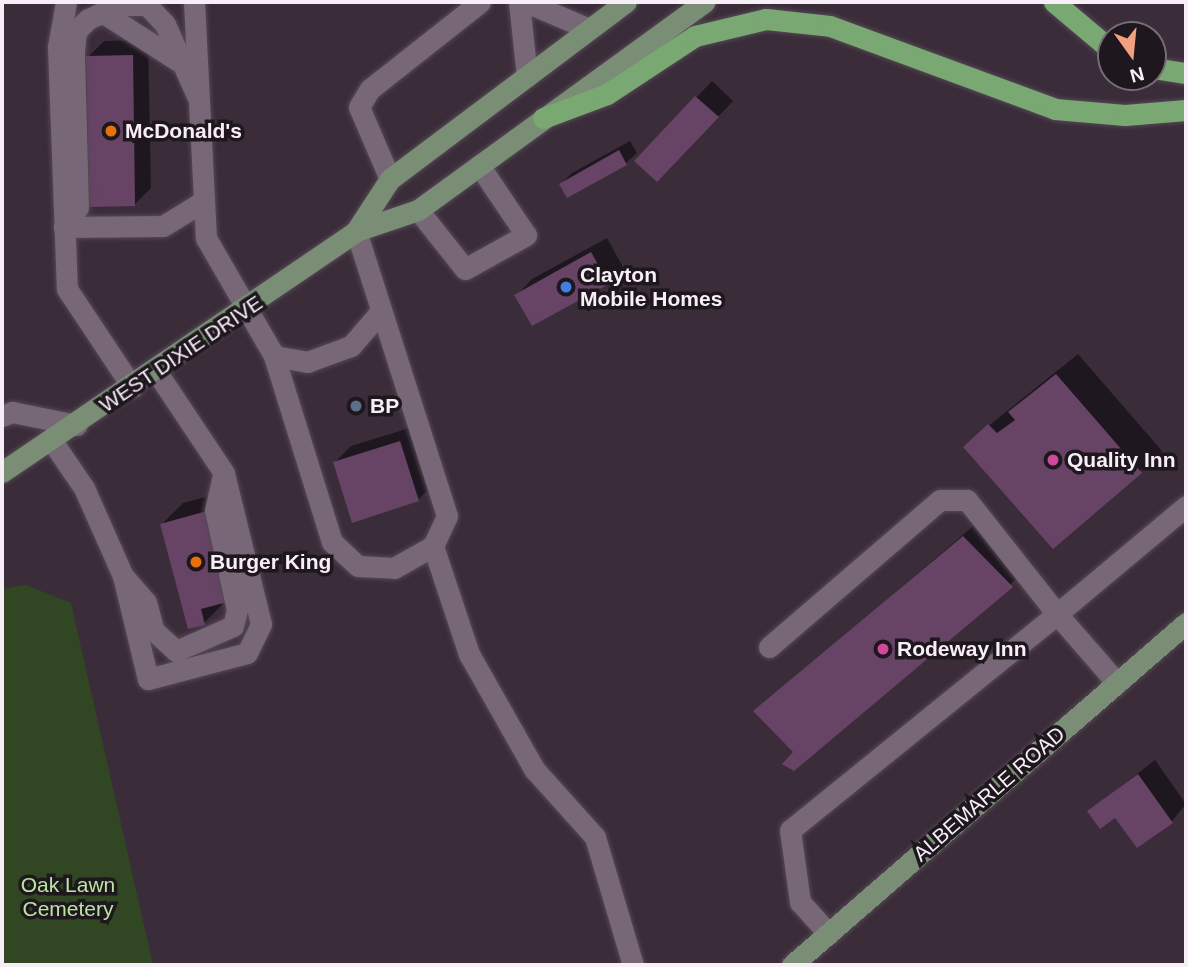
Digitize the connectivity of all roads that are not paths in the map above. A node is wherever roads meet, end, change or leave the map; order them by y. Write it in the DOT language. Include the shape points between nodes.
graph roads {
  1 [pos="66,2"];
  2 [pos="194,2"];
  3 [pos="480,2"];
  4 [pos="519,2"];
  5 [pos="526,2"];
  6 [pos="626,2"];
  7 [pos="704,2"];
  8 [pos="1054,2"];
  9 [pos="589,29"];
  10 [pos="1097,38"];
  11 [pos="1167,70"];
  12 [pos="1186,73"];
  13 [pos="527,77"];
  14 [pos="200,103"];
  15 [pos="1186,110"];
  16 [pos="543,118"];
  17 [pos="479,165"];
  18 [pos="390,179"];
  19 [pos="202,202"];
  20 [pos="418,210"];
  21 [pos="64,227"];
  22 [pos="356,231"];
  23 [pos="249,309"];
  24 [pos="381,311"];
  25 [pos="274,356"];
  26 [pos="156,371"];
  27 [pos="132,387"];
  28 [pos="2,416"];
  29 [pos="77,425"];
  30 [pos="52,441"];
  31 [pos="2,472"];
  32 [pos="223,473"];
  33 [pos="1186,506"];
  34 [pos="433,546"];
  35 [pos="123,576"];
  36 [pos="1057,614"];
  37 [pos="1186,623"];
  38 [pos="769,647"];
  39 [pos="1117,683"];
  40 [pos="828,934"];
  41 [pos="633,965"];
  42 [pos="792,965"];
  1 -- 21 [label="lane" via="58,47"];
  2 -- 14 [label="lane"];
  3 -- 18 [label="lane" via="370,89 359,107"];
  4 -- 13 [label="lane"];
  5 -- 9 [label="lane"];
  6 -- 9 [label="main road, WEST DIXIE DRIVE"];
  7 -- 16 [label="main road, WEST DIXIE DRIVE"];
  8 -- 10 [label="highway"];
  9 -- 13 [label="main road, WEST DIXIE DRIVE"];
  11 -- 12 [label="highway"];
  13 -- 18 [label="main road, WEST DIXIE DRIVE"];
  14 -- 19 [label="lane"];
  14 -- 21 [label="lane" via="181,63 102,12 76,31 78,207"];
  15 -- 16 [label="highway" via="1125,115 1055,108 840,29 766,19 695,36 607,94"];
  16 -- 17 [label="main road, WEST DIXIE DRIVE"];
  17 -- 20 [label="main road, WEST DIXIE DRIVE"];
  17 -- 20 [label="lane" via="526,235 465,269"];
  18 -- 22 [label="main road, WEST DIXIE DRIVE"];
  19 -- 21 [label="lane" via="163,226"];
  19 -- 23 [label="lane" via="217,265"];
  20 -- 22 [label="main road, WEST DIXIE DRIVE"];
  21 -- 27 [label="lane" via="67,289"];
  22 -- 23 [label="main road, WEST DIXIE DRIVE"];
  22 -- 24 [label="lane"];
  23 -- 25 [label="lane"];
  23 -- 26 [label="main road, WEST DIXIE DRIVE"];
  24 -- 25 [label="lane" via="351,346 307,362"];
  24 -- 34 [label="lane" via="447,516"];
  25 -- 34 [label="lane" via="332,542 358,566 382,567"];
  26 -- 27 [label="main road, WEST DIXIE DRIVE"];
  26 -- 32 [label="lane"];
  27 -- 29 [label="main road, WEST DIXIE DRIVE"];
  28 -- 29 [label="lane" via="12,412"];
  29 -- 30 [label="main road, WEST DIXIE DRIVE"];
  30 -- 31 [label="main road, WEST DIXIE DRIVE"];
  30 -- 35 [label="lane" via="84,488"];
  32 -- 35 [label="lane" via="215,510 237,610 233,626 176,651 162,642 139,589"];
  32 -- 35 [label="lane" via="261,624 247,653 148,679"];
  33 -- 36 [label="lane"];
  34 -- 41 [label="lane" via="469,654 534,769 595,837"];
  36 -- 38 [label="lane" via="967,500 940,500"];
  36 -- 39 [label="lane"];
  36 -- 40 [label="lane" via="790,831 800,902"];
  37 -- 39 [label="main road, ALBEMARLE ROAD"];
  39 -- 40 [label="main road, ALBEMARLE ROAD"];
  40 -- 42 [label="main road, ALBEMARLE ROAD"];
}
